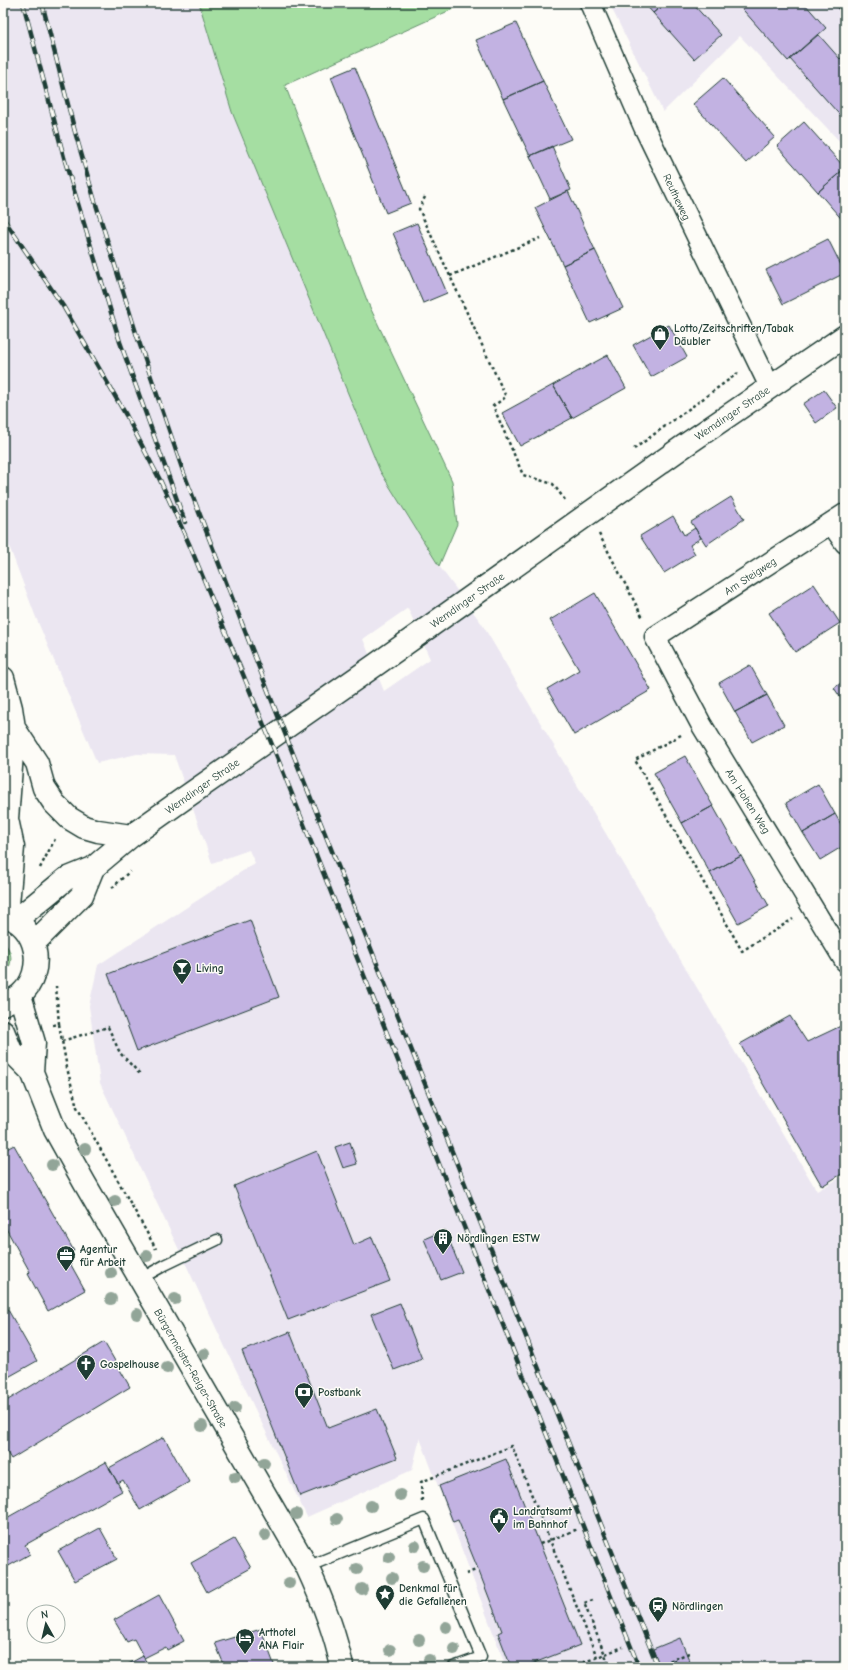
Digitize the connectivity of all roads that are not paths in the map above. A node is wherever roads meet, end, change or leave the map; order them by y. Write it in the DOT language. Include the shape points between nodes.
graph roads {
  1 [pos="590,3"];
  2 [pos="845,336"];
  3 [pos="770,387"];
  4 [pos="838,519"];
  5 [pos="845,543"];
  6 [pos="655,637"];
  7 [pos="3,678"];
  8 [pos="14,728"];
  9 [pos="5,823"];
  10 [pos="131,836"];
  11 [pos="93,868"];
  12 [pos="9,917"];
  13 [pos="34,943"];
  14 [pos="845,961"];
  15 [pos="11,999"];
  16 [pos="3,1031"];
  17 [pos="32,1072"];
  18 [pos="217,1240"];
  19 [pos="140,1279"];
  20 [pos="307,1567"];
  21 [pos="342,1667"];
  22 [pos="453,1667"];
  1 -- 3 [label="street, Reutheweg" via="644,127"];
  2 -- 3 [label="main road, Wemdinger Straße"];
  3 -- 10 [label="main road, Wemdinger Straße"];
  4 -- 5 [label="street"];
  4 -- 6 [label="street, Am Steigweg"];
  6 -- 14 [label="street, Am Hohen Weg" via="701,724"];
  7 -- 8 [label="main road"];
  8 -- 9 [label="main road"];
  8 -- 10 [label="main road" via="37,763 44,788 69,818 84,827"];
  9 -- 12 [label="main road" via="13,847"];
  10 -- 11 [label="main road, Wemdinger Straße"];
  11 -- 12 [label="main road, Wemdinger Straße" via="66,880"];
  11 -- 13 [label="main road, Wemdinger Straße" via="82,895"];
  12 -- 13 [label="main road" via="29,934"];
  13 -- 15 [label="main road" via="36,966 33,977 27,987"];
  15 -- 17 [label="main road, Bürgermeister-Reiger-Straße" via="34,1043"];
  16 -- 17 [label="main road, Bürgermeister-Reiger-Straße" via="11,1051"];
  17 -- 19 [label="main road, Bürgermeister-Reiger-Straße" via="55,1130"];
  18 -- 19 [label="lane"];
  19 -- 20 [label="main road, Bürgermeister-Reiger-Straße"];
  20 -- 21 [label="main road, Bürgermeister-Reiger-Straße" via="329,1618"];
  20 -- 22 [label="lane" via="424,1519 481,1656"];
}
